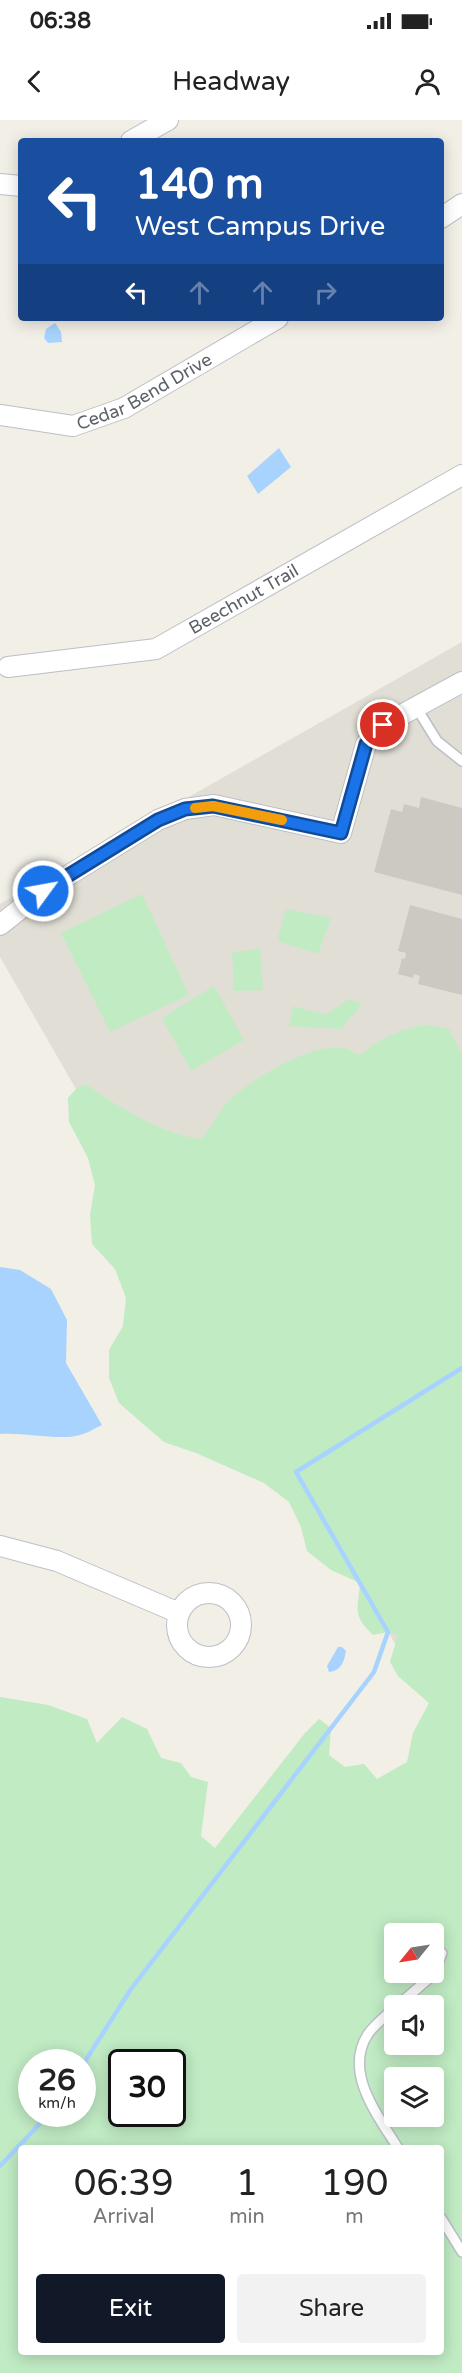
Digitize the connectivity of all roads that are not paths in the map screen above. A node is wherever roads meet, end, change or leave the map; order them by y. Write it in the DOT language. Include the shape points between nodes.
graph roads {
  1 [pos="168,120"];
  2 [pos="136,138"];
  3 [pos="0,184"];
  4 [pos="18,186"];
  5 [pos="462,204"];
  6 [pos="444,216"];
  7 [pos="273,321"];
  8 [pos="0,416"];
  9 [pos="462,475"];
  10 [pos="8,667"];
  11 [pos="462,682"];
  12 [pos="416,707"];
  13 [pos="462,761"];
  14 [pos="0,925"];
  15 [pos="0,1546"];
  16 [pos="179,1613"];
  17 [pos="424,1983"];
  18 [pos="410,1995"];
  19 [pos="384,2019"];
  20 [pos="396,2145"];
  21 [pos="444,2223"];
  22 [pos="462,2252"];
  1 -- 2 [label="street"];
  3 -- 4 [label="street"];
  5 -- 6 [label="street"];
  7 -- 8 [label="street, Cedar Bend Drive" via="124,408 73,426"];
  9 -- 10 [label="street, Beechnut Trail" via="156,649"];
  11 -- 12 [label="street"];
  12 -- 13 [label="lane" via="437,741"];
  12 -- 14 [label="street" via="383,725 366,744 341,833 213,806 185,809 158,820 43,891"];
  15 -- 16 [label="street" via="57,1561"];
  17 -- 18 [label="lane"];
  19 -- 20 [label="lane" via="368,2034 358,2062 365,2095"];
  21 -- 22 [label="lane"];
}
